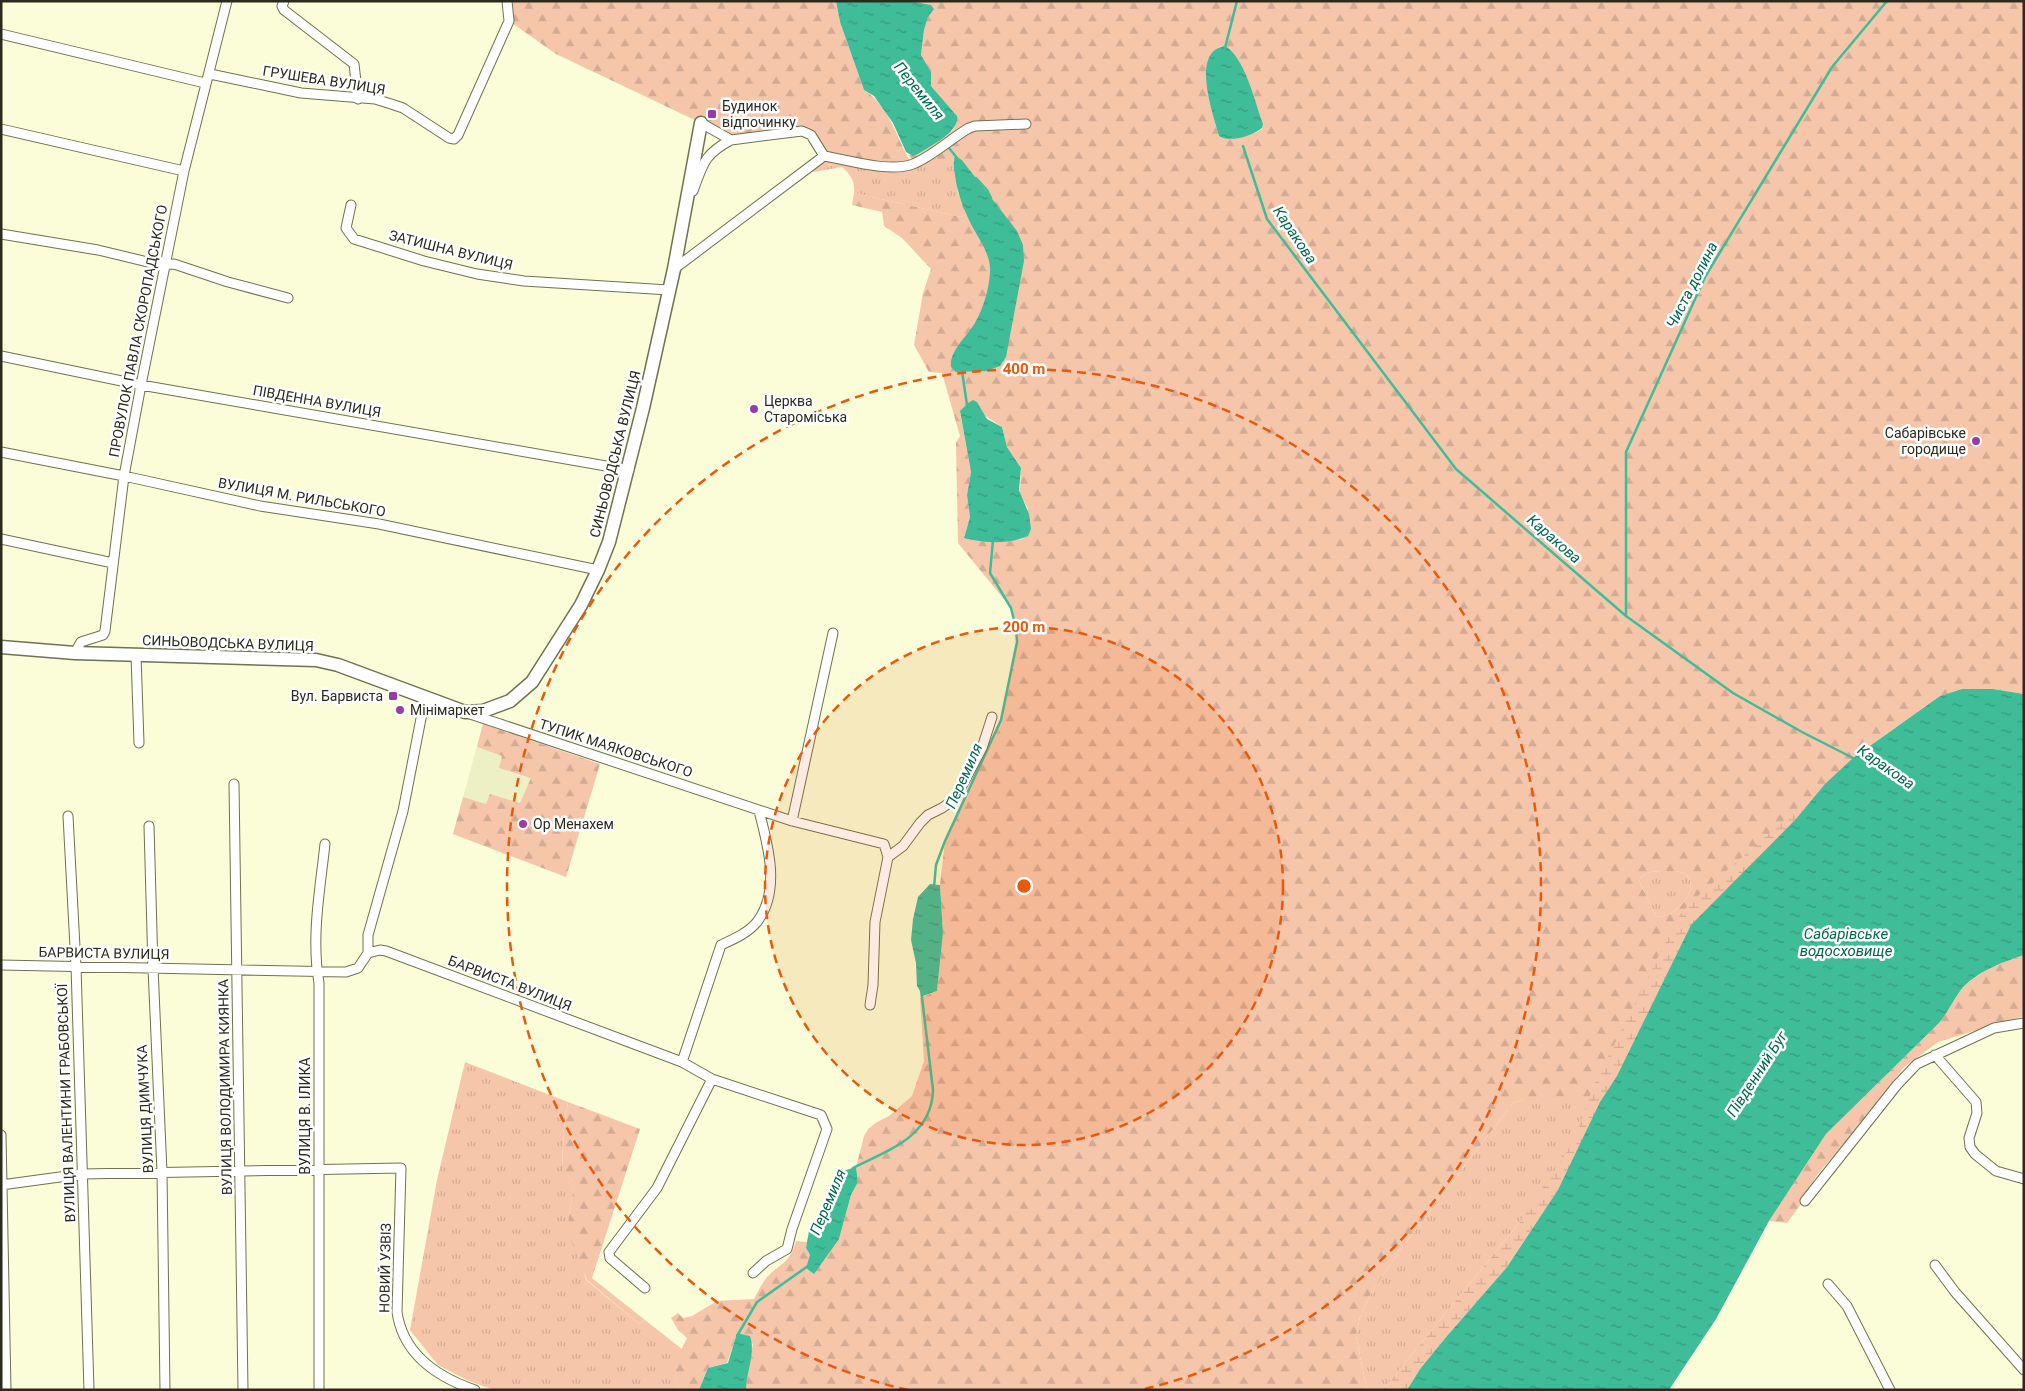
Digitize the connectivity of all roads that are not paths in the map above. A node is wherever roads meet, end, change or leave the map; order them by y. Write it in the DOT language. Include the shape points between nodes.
graph roads {
  1 [pos="227,1"];
  2 [pos="284,1"];
  3 [pos="507,1"];
  4 [pos="1,34"];
  5 [pos="210,74"];
  6 [pos="205,83"];
  7 [pos="358,99"];
  8 [pos="701,123"];
  9 [pos="1026,124"];
  10 [pos="1,129"];
  11 [pos="731,140"];
  12 [pos="824,156"];
  13 [pos="184,171"];
  14 [pos="351,205"];
  15 [pos="686,207"];
  16 [pos="1,234"];
  17 [pos="165,265"];
  18 [pos="674,269"];
  19 [pos="669,290"];
  20 [pos="288,298"];
  21 [pos="1,356"];
  22 [pos="141,385"];
  23 [pos="1,452"];
  24 [pos="628,470"];
  25 [pos="124,476"];
  26 [pos="1,539"];
  27 [pos="113,563"];
  28 [pos="598,570"];
  29 [pos="833,633"];
  30 [pos="1,647"];
  31 [pos="75,653"];
  32 [pos="136,655"];
  33 [pos="425,698"];
  34 [pos="465,712"];
  35 [pos="992,717"];
  36 [pos="139,743"];
  37 [pos="234,784"];
  38 [pos="759,810"];
  39 [pos="68,816"];
  40 [pos="792,821"];
  41 [pos="149,826"];
  42 [pos="325,844"];
  43 [pos="888,857"];
  44 [pos="368,953"];
  45 [pos="1,965"];
  46 [pos="76,966"];
  47 [pos="153,968"];
  48 [pos="237,970"];
  49 [pos="317,970"];
  50 [pos="870,1005"];
  51 [pos="2024,1023"];
  52 [pos="1935,1054"];
  53 [pos="682,1062"];
  54 [pos="712,1079"];
  55 [pos="1,1135"];
  56 [pos="319,1169"];
  57 [pos="240,1170"];
  58 [pos="162,1172"];
  59 [pos="82,1174"];
  60 [pos="2024,1178"];
  61 [pos="2,1185"];
  62 [pos="1805,1201"];
  63 [pos="1935,1265"];
  64 [pos="753,1273"];
  65 [pos="1828,1284"];
  66 [pos="646,1288"];
  67 [pos="2024,1370"];
  68 [pos="464,1388"];
  69 [pos="6,1390"];
  70 [pos="89,1390"];
  71 [pos="165,1390"];
  72 [pos="243,1390"];
  73 [pos="319,1390"];
  74 [pos="475,1390"];
  75 [pos="1890,1390"];
  1 -- 5 [label="street, ПРОВУЛОК ПАВЛА СКОРОПАДСЬКОГО"];
  2 -- 7 [label="street" via="284,10 354,64"];
  3 -- 7 [label="street, ГРУШЕВА ВУЛИЦЯ" via="509,21 454,139 403,108"];
  4 -- 6 [label="street"];
  5 -- 6 [label="street, ПРОВУЛОК ПАВЛА СКОРОПАДСЬКОГО"];
  5 -- 7 [label="street, ГРУШЕВА ВУЛИЦЯ" via="301,93"];
  6 -- 13 [label="street, ПРОВУЛОК ПАВЛА СКОРОПАДСЬКОГО"];
  8 -- 11 [label="street, СИНЬОВОДСЬКА ВУЛИЦЯ"];
  8 -- 15 [label="street, СИНЬОВОДСЬКА ВУЛИЦЯ"];
  9 -- 12 [label="street" via="968,128 916,163 902,167"];
  10 -- 13 [label="street"];
  11 -- 12 [label="street" via="802,132 811,135"];
  11 -- 15 [label="street, СИНЬОВОДСЬКА ВУЛИЦЯ" via="708,156"];
  12 -- 18 [label="street"];
  13 -- 17 [label="street, ПРОВУЛОК ПАВЛА СКОРОПАДСЬКОГО"];
  14 -- 19 [label="street, ЗАТИШНА ВУЛИЦЯ" via="346,228 354,239 424,261 524,282"];
  15 -- 18 [label="street, СИНЬОВОДСЬКА ВУЛИЦЯ"];
  16 -- 17 [label="street"];
  17 -- 20 [label="street" via="174,264"];
  17 -- 22 [label="street, ПРОВУЛОК ПАВЛА СКОРОПАДСЬКОГО"];
  18 -- 19 [label="street, СИНЬОВОДСЬКА ВУЛИЦЯ"];
  19 -- 24 [label="street, СИНЬОВОДСЬКА ВУЛИЦЯ"];
  21 -- 22 [label="street, ПІВДЕННА ВУЛИЦЯ"];
  22 -- 24 [label="street, ПІВДЕННА ВУЛИЦЯ"];
  22 -- 25 [label="street, ПРОВУЛОК ПАВЛА СКОРОПАДСЬКОГО"];
  23 -- 25 [label="street, ВУЛИЦЯ М. РИЛЬСЬКОГО"];
  24 -- 28 [label="street, СИНЬОВОДСЬКА ВУЛИЦЯ"];
  25 -- 27 [label="street, ПРОВУЛОК ПАВЛА СКОРОПАДСЬКОГО"];
  25 -- 28 [label="street, ВУЛИЦЯ М. РИЛЬСЬКОГО" via="260,506 379,524"];
  26 -- 27 [label="street"];
  27 -- 31 [label="street, ПРОВУЛОК ПАВЛА СКОРОПАДСЬКОГО" via="105,631 103,635 81,642"];
  28 -- 34 [label="street, СИНЬОВОДСЬКА ВУЛИЦЯ" via="581,605 532,682 510,701 483,711"];
  29 -- 40 [label="street"];
  30 -- 31 [label="street, СИНЬОВОДСЬКА ВУЛИЦЯ"];
  31 -- 32 [label="street, СИНЬОВОДСЬКА ВУЛИЦЯ"];
  32 -- 33 [label="street, СИНЬОВОДСЬКА ВУЛИЦЯ" via="316,660 338,665"];
  32 -- 36 [label="street"];
  33 -- 34 [label="street, СИНЬОВОДСЬКА ВУЛИЦЯ"];
  33 -- 44 [label="street" via="403,811 368,935"];
  34 -- 38 [label="street, ТУПИК МАЯКОВСЬКОГО"];
  35 -- 43 [label="street" via="982,748 955,799 928,815 903,846"];
  37 -- 48 [label="street, ВУЛИЦЯ ВОЛОДИМИРА КИЯНКА"];
  38 -- 40 [label="street, ТУПИК МАЯКОВСЬКОГО"];
  38 -- 53 [label="street" via="769,857 770,878 765,908 746,932 721,945"];
  39 -- 46 [label="street, ВУЛИЦЯ ВАЛЕНТИНИ ГРАБОВСЬКОЇ"];
  40 -- 43 [label="street, ТУПИК МАЯКОВСЬКОГО" via="884,844"];
  41 -- 47 [label="street, ВУЛИЦЯ ДИМЧУКА"];
  42 -- 49 [label="street, ВУЛИЦЯ В. ІЛИКА" via="315,958"];
  43 -- 50 [label="street" via="874,922 874,985"];
  44 -- 49 [label="street, БАРВИСТА ВУЛИЦЯ" via="354,971"];
  44 -- 53 [label="street, БАРВИСТА ВУЛИЦЯ" via="386,950"];
  45 -- 46 [label="street, БАРВИСТА ВУЛИЦЯ"];
  46 -- 47 [label="street, БАРВИСТА ВУЛИЦЯ"];
  46 -- 59 [label="street, ВУЛИЦЯ ВАЛЕНТИНИ ГРАБОВСЬКОЇ"];
  47 -- 48 [label="street, БАРВИСТА ВУЛИЦЯ"];
  47 -- 58 [label="street, ВУЛИЦЯ ДИМЧУКА"];
  48 -- 49 [label="street, БАРВИСТА ВУЛИЦЯ"];
  48 -- 57 [label="street, ВУЛИЦЯ ВОЛОДИМИРА КИЯНКА"];
  49 -- 56 [label="street, ВУЛИЦЯ В. ІЛИКА"];
  51 -- 52 [label="street" via="1994,1028"];
  52 -- 60 [label="street" via="1976,1102 1977,1114 1969,1138 1975,1154 1996,1171"];
  52 -- 62 [label="street" via="1917,1064 1897,1085"];
  53 -- 54 [label="street, БАРВИСТА ВУЛИЦЯ"];
  54 -- 64 [label="street, БАРВИСТА ВУЛИЦЯ" via="821,1115 828,1130 787,1249"];
  54 -- 66 [label="street" via="657,1188 609,1252 610,1258"];
  55 -- 61 [label="street"];
  56 -- 57 [label="street"];
  56 -- 68 [label="street, НОВИЙ УЗВІЗ" via="401,1168 399,1323 408,1343 428,1367"];
  56 -- 73 [label="street, ВУЛИЦЯ В. ІЛИКА"];
  57 -- 58 [label="street"];
  57 -- 72 [label="street, ВУЛИЦЯ ВОЛОДИМИРА КИЯНКА"];
  58 -- 59 [label="street"];
  58 -- 71 [label="street, ВУЛИЦЯ ДИМЧУКА"];
  59 -- 61 [label="street"];
  59 -- 70 [label="street, ВУЛИЦЯ ВАЛЕНТИНИ ГРАБОВСЬКОЇ"];
  61 -- 69 [label="street"];
  63 -- 67 [label="street"];
  65 -- 75 [label="street" via="1848,1306"];
  68 -- 74 [label="street, НОВИЙ УЗВІЗ"];
}
